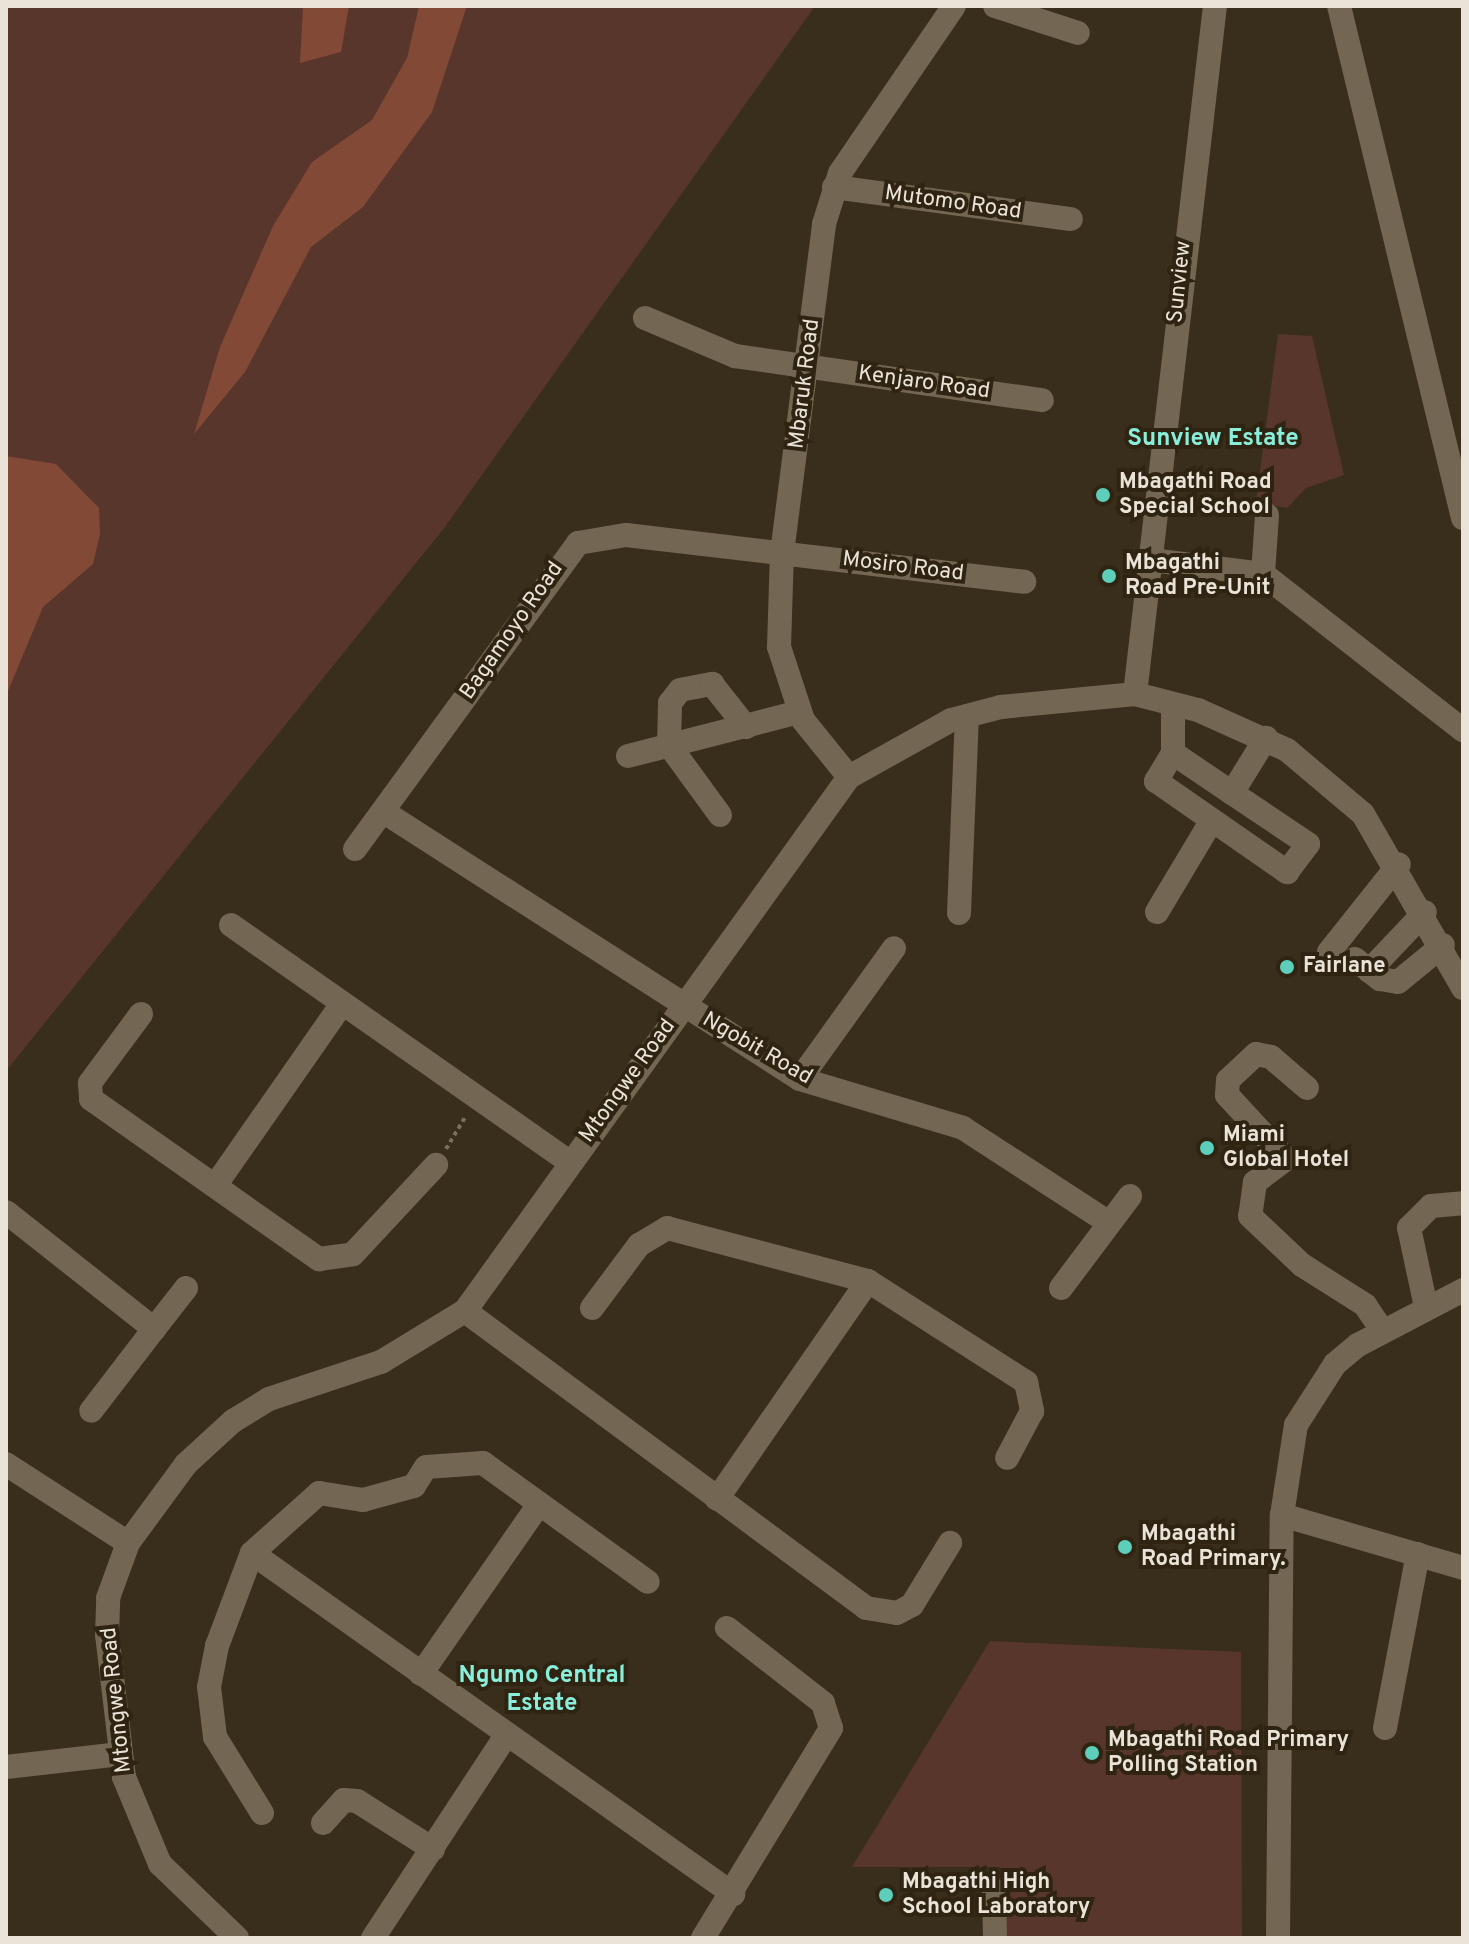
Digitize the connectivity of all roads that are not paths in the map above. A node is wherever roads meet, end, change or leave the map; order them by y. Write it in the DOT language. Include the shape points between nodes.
graph roads {
  1 [pos="954,6"];
  2 [pos="995,6"];
  3 [pos="1215,6"];
  4 [pos="1339,6"];
  5 [pos="1078,33"];
  6 [pos="834,187"];
  7 [pos="1071,219"];
  8 [pos="645,318"];
  9 [pos="806,367"];
  10 [pos="1042,400"];
  11 [pos="1267,515"];
  12 [pos="1463,518"];
  13 [pos="782,553"];
  14 [pos="1151,560"];
  15 [pos="1263,574"];
  16 [pos="1024,582"];
  17 [pos="1135,694"];
  18 [pos="1173,704"];
  19 [pos="799,712"];
  20 [pos="967,716"];
  21 [pos="746,727"];
  22 [pos="1463,730"];
  23 [pos="1266,738"];
  24 [pos="669,745"];
  25 [pos="1173,753"];
  26 [pos="628,756"];
  27 [pos="849,777"];
  28 [pos="1232,793"];
  29 [pos="384,812"];
  30 [pos="720,815"];
  31 [pos="1212,820"];
  32 [pos="355,849"];
  33 [pos="1399,864"];
  34 [pos="1157,912"];
  35 [pos="1425,912"];
  36 [pos="959,913"];
  37 [pos="231,925"];
  38 [pos="1443,945"];
  39 [pos="894,948"];
  40 [pos="1329,952"];
  41 [pos="1463,988"];
  42 [pos="683,1005"];
  43 [pos="340,1007"];
  44 [pos="141,1014"];
  45 [pos="800,1079"];
  46 [pos="1307,1088"];
  47 [pos="570,1162"];
  48 [pos="436,1165"];
  49 [pos="217,1183"];
  50 [pos="1130,1196"];
  51 [pos="1463,1203"];
  52 [pos="6,1212"];
  53 [pos="1108,1222"];
  54 [pos="868,1281"];
  55 [pos="186,1288"];
  56 [pos="1061,1288"];
  57 [pos="1463,1290"];
  58 [pos="1426,1307"];
  59 [pos="592,1308"];
  60 [pos="465,1311"];
  61 [pos="154,1329"];
  62 [pos="1381,1329"];
  63 [pos="91,1411"];
  64 [pos="1007,1458"];
  65 [pos="6,1464"];
  66 [pos="717,1499"];
  67 [pos="539,1504"];
  68 [pos="1282,1515"];
  69 [pos="128,1543"];
  70 [pos="950,1543"];
  71 [pos="252,1553"];
  72 [pos="1418,1554"];
  73 [pos="1463,1568"];
  74 [pos="648,1582"];
  75 [pos="727,1628"];
  76 [pos="421,1674"];
  77 [pos="1385,1728"];
  78 [pos="507,1734"];
  79 [pos="120,1754"];
  80 [pos="6,1767"];
  81 [pos="262,1813"];
  82 [pos="323,1823"];
  83 [pos="433,1849"];
  84 [pos="994,1890"];
  85 [pos="733,1894"];
  86 [pos="237,1938"];
  87 [pos="373,1938"];
  88 [pos="703,1938"];
  89 [pos="995,1938"];
  90 [pos="1278,1938"];
  1 -- 6 [label="street, Mbaruk Road"];
  2 -- 5 [label="street"];
  3 -- 14 [label="street, Sunview"];
  4 -- 12 [label="street"];
  6 -- 7 [label="street, Mutomo Road"];
  6 -- 9 [label="street, Mbaruk Road"];
  8 -- 9 [label="street, Kenjaro Road" via="707,349"];
  9 -- 10 [label="street, Kenjaro Road"];
  9 -- 13 [label="street, Mbaruk Road"];
  11 -- 15 [label="street"];
  13 -- 16 [label="street, Mosiro Road"];
  13 -- 19 [label="street, Mbaruk Road" via="779,647"];
  13 -- 29 [label="street, Bagamoyo Road" via="626,535 578,543"];
  14 -- 15 [label="street"];
  14 -- 17 [label="street, Sunview"];
  15 -- 22 [label="street"];
  17 -- 18 [label="street, Mtongwe Road"];
  17 -- 20 [label="street, Mtongwe Road" via="1035,701"];
  18 -- 23 [label="street, Mtongwe Road"];
  18 -- 25 [label="street"];
  19 -- 21 [label="street"];
  19 -- 27 [label="street, Mbaruk Road" via="815,743"];
  20 -- 27 [label="street, Mtongwe Road"];
  20 -- 36 [label="street"];
  21 -- 24 [label="street"];
  21 -- 24 [label="street" via="712,684 695,684 670,703"];
  23 -- 28 [label="street"];
  23 -- 33 [label="street, Mtongwe Road" via="1326,776"];
  24 -- 26 [label="street"];
  24 -- 30 [label="street"];
  25 -- 28 [label="street"];
  25 -- 31 [label="street" via="1156,781"];
  27 -- 42 [label="street, Mtongwe Road"];
  28 -- 31 [label="street" via="1308,844 1287,872"];
  29 -- 32 [label="street, Bagamoyo Road"];
  29 -- 42 [label="street, Ngobit Road"];
  31 -- 34 [label="street"];
  33 -- 35 [label="street, Mtongwe Road"];
  33 -- 40 [label="street"];
  35 -- 38 [label="street, Mtongwe Road"];
  35 -- 38 [label="street" via="1362,965 1398,982"];
  37 -- 43 [label="street"];
  38 -- 41 [label="street, Mtongwe Road"];
  39 -- 45 [label="street"];
  42 -- 45 [label="street, Ngobit Road"];
  42 -- 47 [label="street, Mtongwe Road"];
  43 -- 47 [label="street"];
  43 -- 49 [label="street"];
  44 -- 49 [label="street" via="90,1083 91,1099"];
  45 -- 53 [label="street, Ngobit Road" via="963,1128"];
  46 -- 62 [label="street" via="1271,1057 1256,1054 1228,1080 1227,1095 1286,1159 1255,1182 1250,1216 1302,1265 1365,1305"];
  47 -- 60 [label="street, Mtongwe Road"];
  48 -- 49 [label="street" via="353,1254 328,1261"];
  50 -- 53 [label="street"];
  51 -- 58 [label="street" via="1431,1206 1409,1228"];
  52 -- 61 [label="street"];
  53 -- 56 [label="street"];
  54 -- 59 [label="street" via="667,1228 639,1245"];
  54 -- 64 [label="street" via="1026,1382 1032,1411"];
  54 -- 66 [label="street"];
  55 -- 61 [label="street"];
  57 -- 58 [label="street"];
  58 -- 62 [label="street"];
  60 -- 66 [label="street"];
  60 -- 69 [label="street, Mtongwe Road" via="381,1362 269,1399 233,1421 186,1464"];
  61 -- 63 [label="street"];
  62 -- 68 [label="street" via="1335,1364 1296,1425"];
  65 -- 69 [label="street"];
  66 -- 70 [label="street" via="882,1614 912,1605"];
  67 -- 71 [label="street" via="498,1467 426,1467 414,1486 363,1500 319,1493"];
  67 -- 74 [label="street"];
  67 -- 76 [label="street"];
  68 -- 72 [label="street"];
  68 -- 90 [label="street"];
  69 -- 79 [label="street, Mtongwe Road" via="107,1617"];
  71 -- 76 [label="street"];
  71 -- 81 [label="street" via="225,1613 209,1687 224,1760"];
  72 -- 73 [label="street"];
  72 -- 77 [label="street"];
  75 -- 85 [label="street" via="831,1715 821,1753"];
  76 -- 78 [label="street"];
  78 -- 83 [label="street"];
  78 -- 85 [label="street"];
  79 -- 80 [label="street"];
  79 -- 86 [label="street, Mtongwe Road" via="160,1864"];
  82 -- 83 [label="street" via="344,1800 357,1801"];
  83 -- 87 [label="street"];
  84 -- 89 [label="street"];
  85 -- 88 [label="street"];
}
